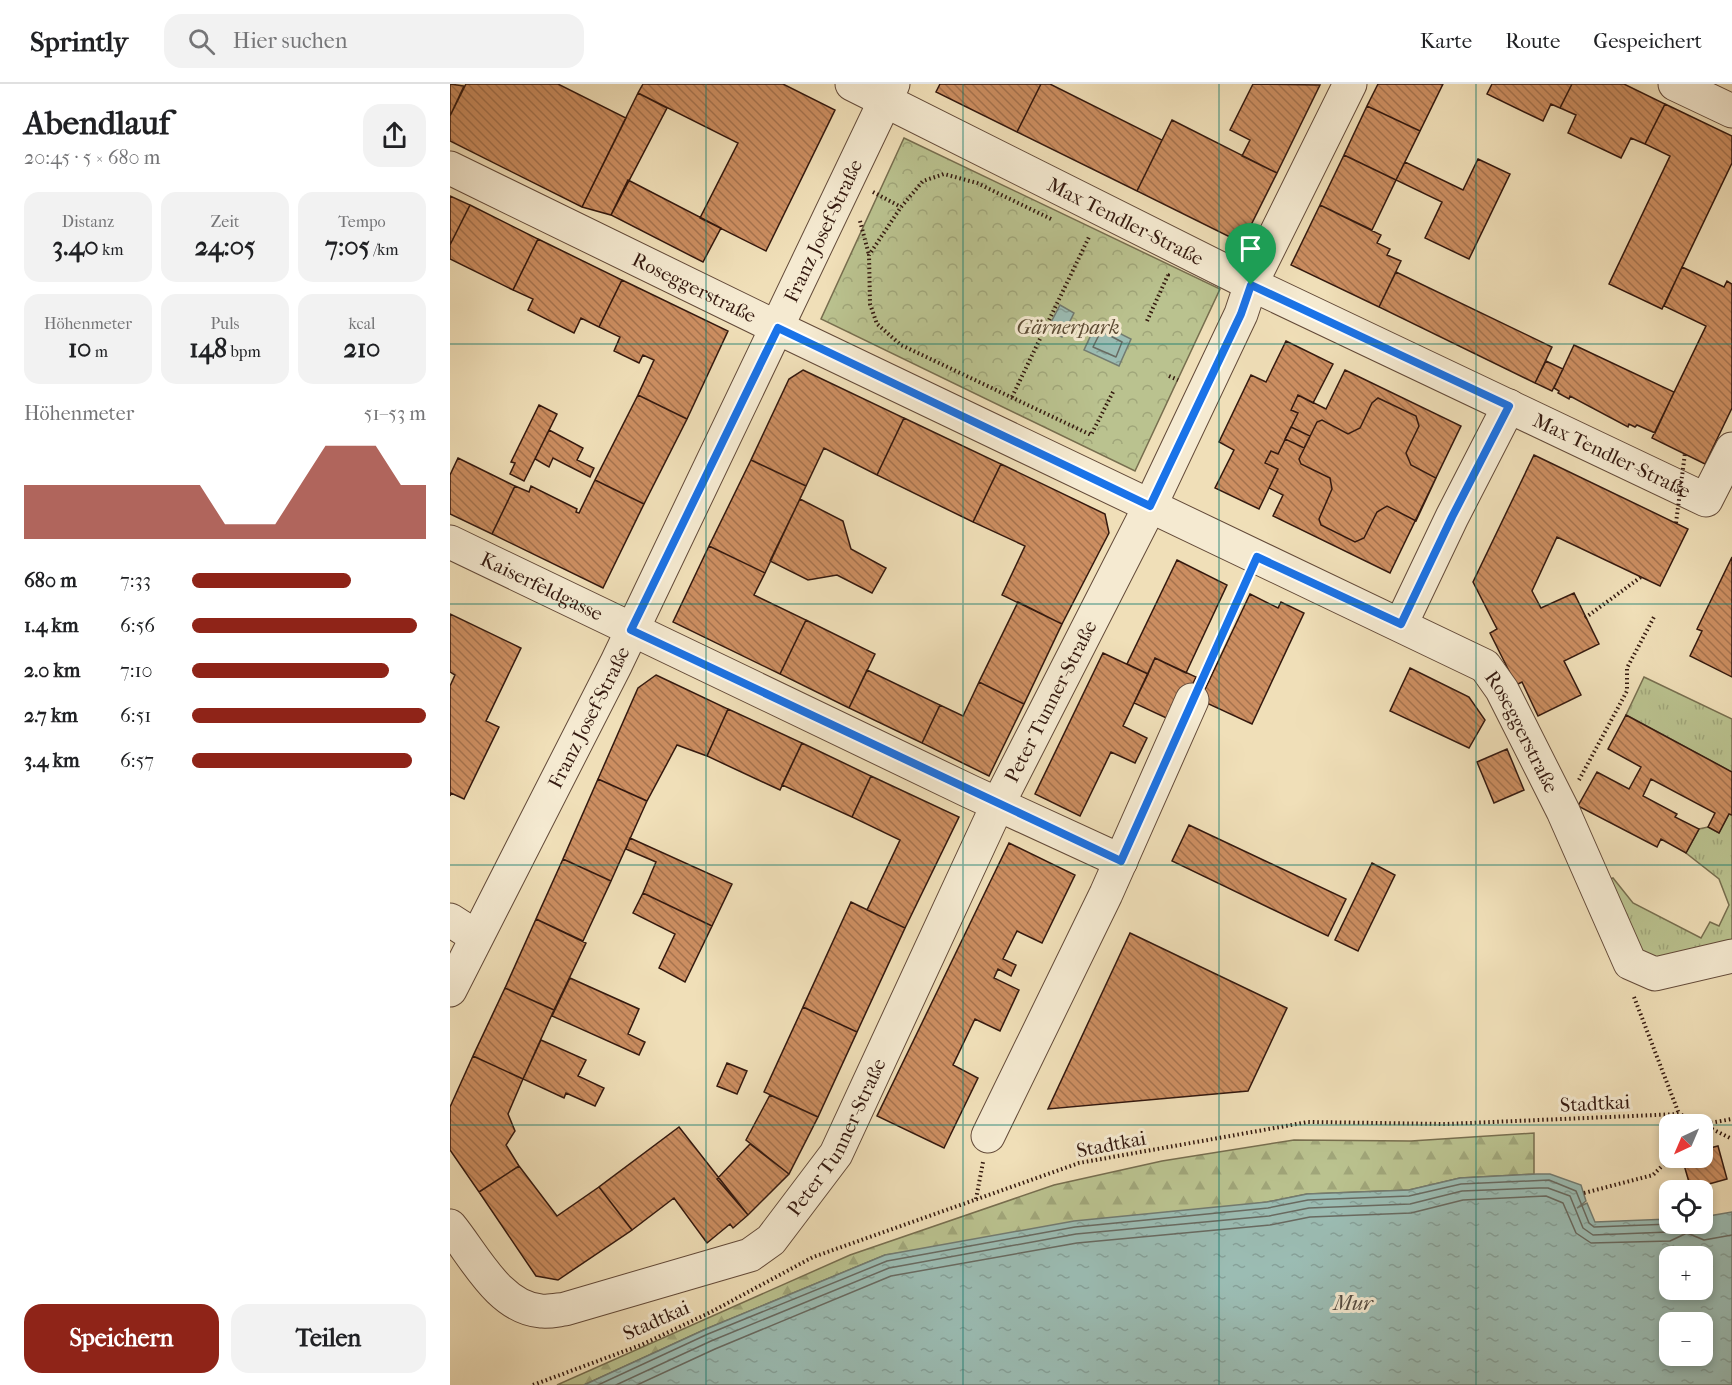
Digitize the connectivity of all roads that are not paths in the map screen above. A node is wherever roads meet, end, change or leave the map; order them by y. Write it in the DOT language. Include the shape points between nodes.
graph roads {
  1 [pos="852,84"];
  2 [pos="1350,84"];
  3 [pos="1676,84"];
  4 [pos="889,93"];
  5 [pos="1732,111"];
  6 [pos="450,168"];
  7 [pos="1251,285"];
  8 [pos="778,328"];
  9 [pos="1509,406"];
  10 [pos="1732,449"];
  11 [pos="1150,506"];
  12 [pos="450,542"];
  13 [pos="1401,624"];
  14 [pos="631,630"];
  15 [pos="1192,700"];
  16 [pos="998,804"];
  17 [pos="1121,861"];
  18 [pos="463,928"];
  19 [pos="1732,956"];
  20 [pos="450,990"];
  21 [pos="988,1136"];
  22 [pos="450,1226"];
  1 -- 4 [label="street, Max Tendler-Straße"];
  2 -- 7 [label="street, Peter Tunner-Straße"];
  3 -- 5 [label="street"];
  4 -- 7 [label="street, Max Tendler-Straße" via="1067,194"];
  4 -- 8 [label="street, Franz Josef-Straße"];
  6 -- 8 [label="street, Roseggerstraße"];
  7 -- 9 [label="street, Max Tendler-Straße"];
  7 -- 11 [label="street, Peter Tunner-Straße"];
  8 -- 11 [label="street, Roseggerstraße"];
  8 -- 14 [label="street, Franz Josef-Straße"];
  9 -- 10 [label="street, Max Tendler-Straße" via="1706,500"];
  9 -- 13 [label="street"];
  11 -- 13 [label="street, Roseggerstraße"];
  11 -- 16 [label="street, Peter Tunner-Straße"];
  12 -- 14 [label="street, Kaiserfeldgasse"];
  13 -- 19 [label="street, Roseggerstraße" via="1471,657 1494,676 1563,811 1577,874 1630,963 1655,974"];
  14 -- 16 [label="street, Kaiserfeldgasse"];
  14 -- 18 [label="street, Franz Josef-Straße"];
  15 -- 17 [label="street"];
  16 -- 17 [label="street, Kaiserfeldgasse"];
  16 -- 22 [label="street, Peter Tunner-Straße" via="836,1154 771,1240 750,1255 565,1309 542,1311 524,1307 503,1293"];
  17 -- 21 [label="street"];
  18 -- 20 [label="street, Franz Josef-Straße"];
}
